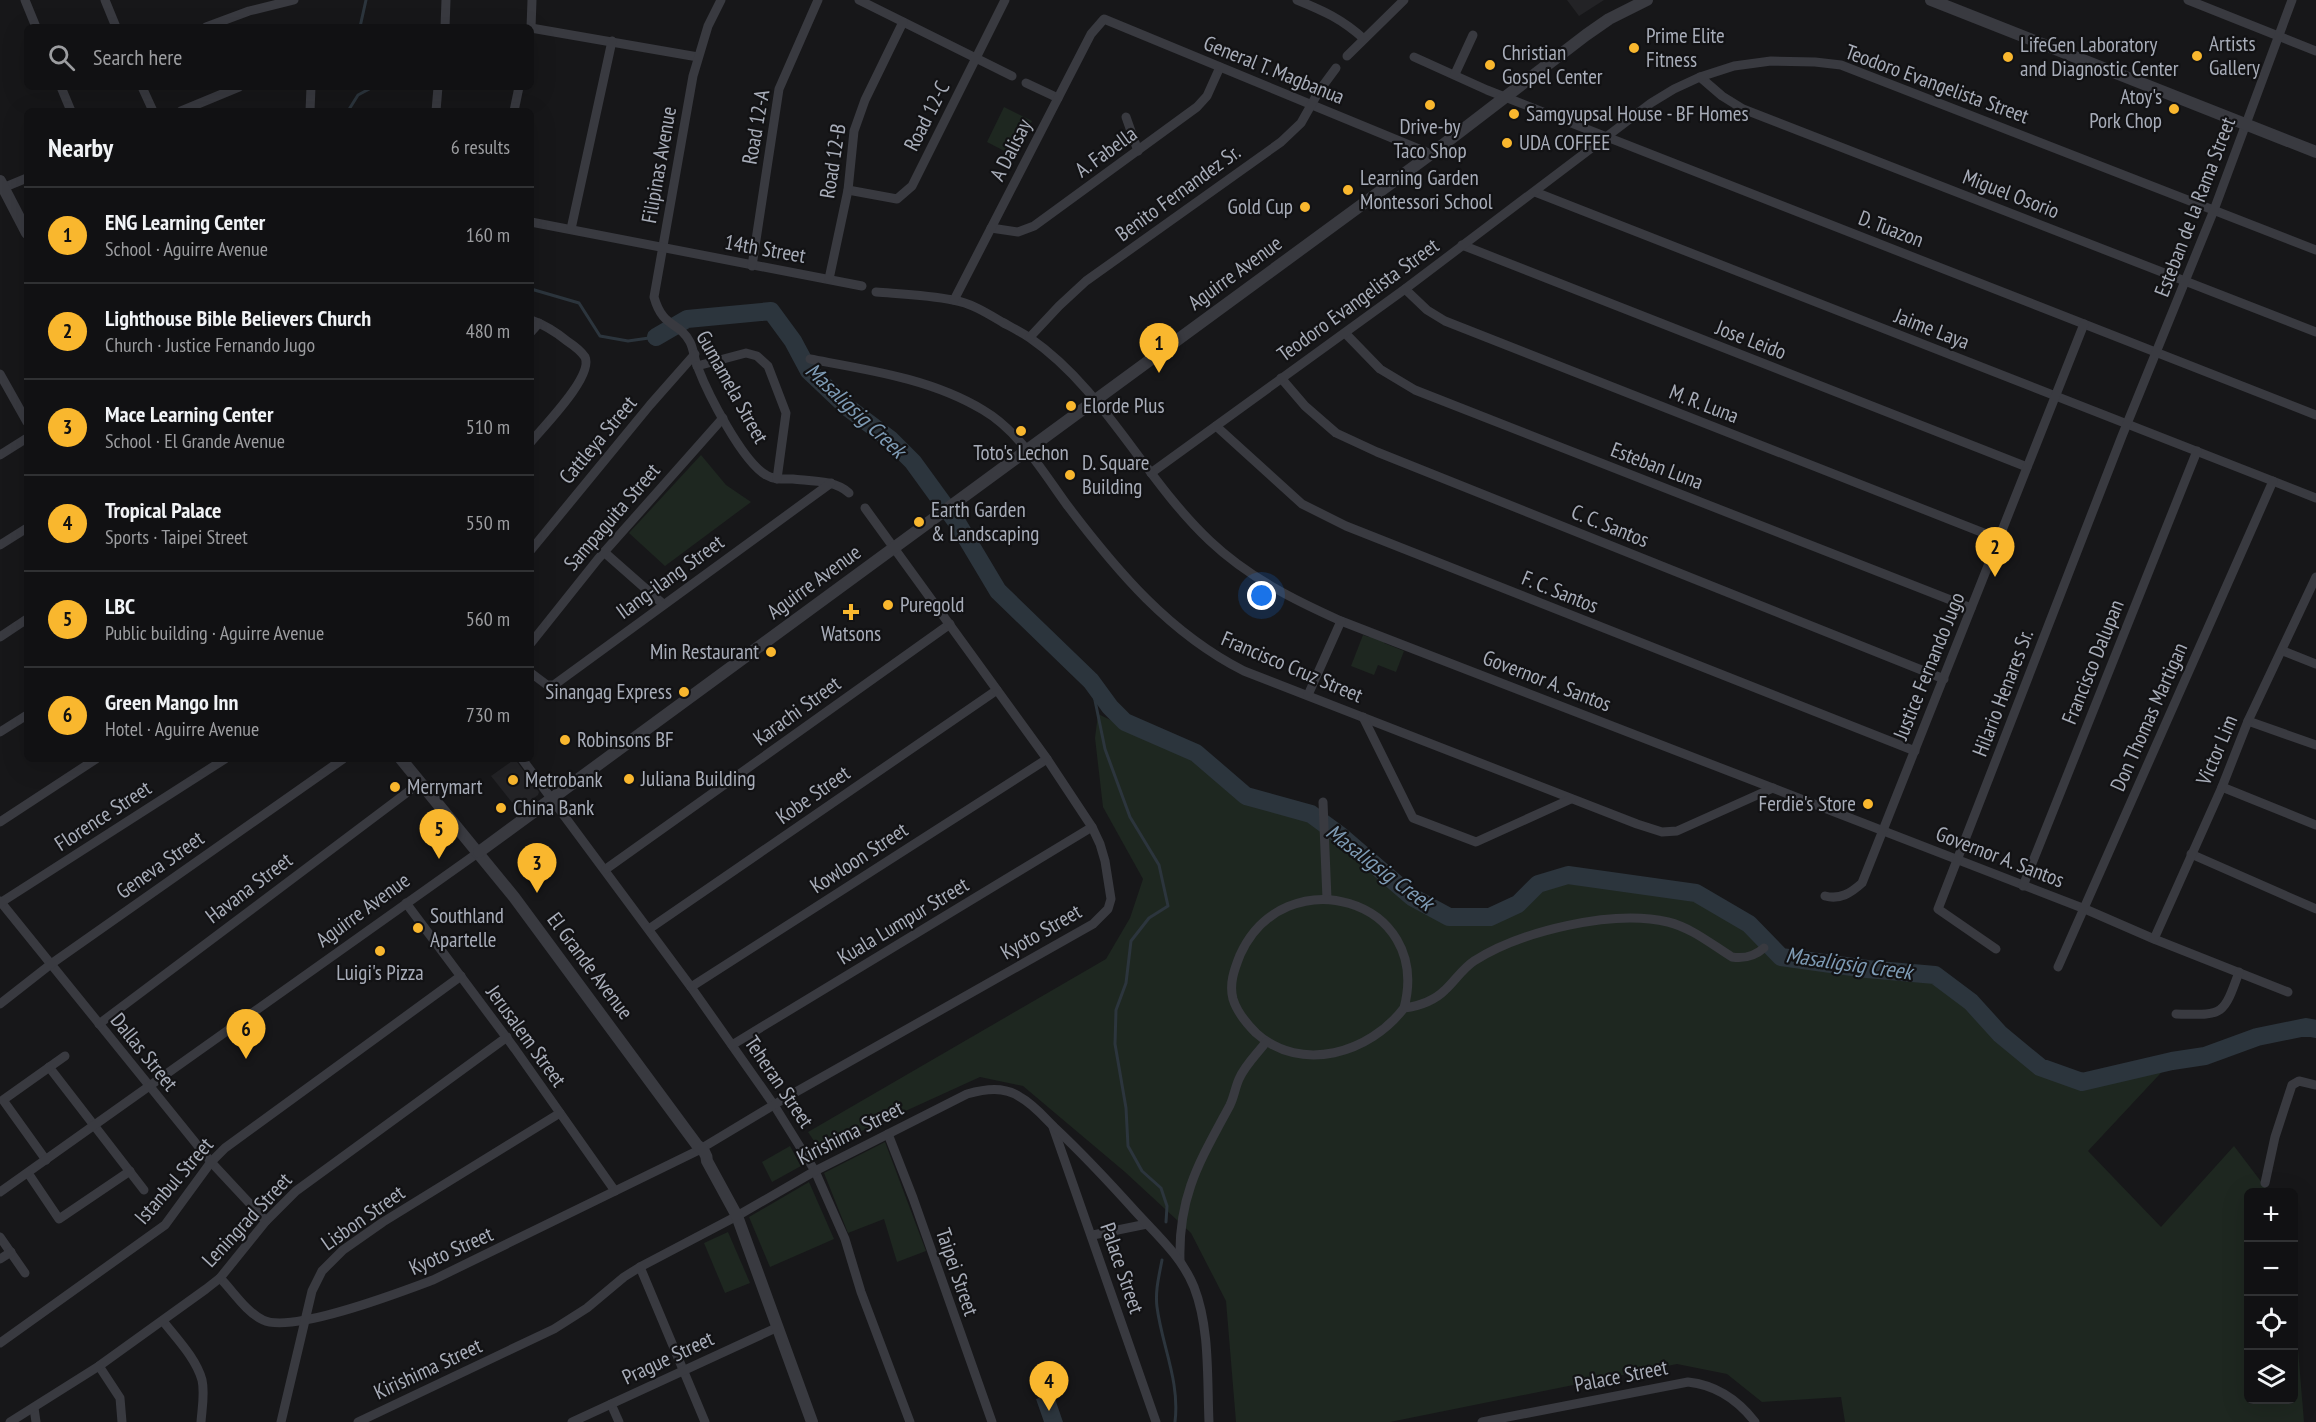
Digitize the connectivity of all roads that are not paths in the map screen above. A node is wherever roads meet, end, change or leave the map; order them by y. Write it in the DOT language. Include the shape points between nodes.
graph roads {
  1 [pos="25,0"];
  2 [pos="105,0"];
  3 [pos="294,0"];
  4 [pos="446,0"];
  5 [pos="532,0"];
  6 [pos="721,0"];
  7 [pos="818,0"];
  8 [pos="859,0"];
  9 [pos="1005,0"];
  10 [pos="1297,0"];
  11 [pos="1404,0"];
  12 [pos="1647,0"];
  13 [pos="1931,0"];
  14 [pos="2188,0"];
  15 [pos="2292,0"];
  16 [pos="1632,3"];
  17 [pos="1104,19"];
  18 [pos="903,22"];
  19 [pos="35,24"];
  20 [pos="115,24"];
  21 [pos="214,24"];
  22 [pos="445,24"];
  23 [pos="531,24"];
  24 [pos="534,28"];
  25 [pos="1473,35"];
  26 [pos="2278,35"];
  27 [pos="1364,39"];
  28 [pos="612,41"];
  29 [pos="2316,51"];
  30 [pos="1347,56"];
  31 [pos="698,57"];
  32 [pos="1414,57"];
  33 [pos="976,58"];
  34 [pos="1220,67"];
  35 [pos="1336,68"];
  36 [pos="1455,74"];
  37 [pos="1012,76"];
  38 [pos="1700,77"];
  39 [pos="1026,83"];
  40 [pos="62,90"];
  41 [pos="143,90"];
  42 [pos="232,90"];
  43 [pos="311,90"];
  44 [pos="438,90"];
  45 [pos="518,90"];
  46 [pos="1058,98"];
  47 [pos="1506,98"];
  48 [pos="1311,105"];
  49 [pos="70,108"];
  50 [pos="152,108"];
  51 [pos="188,108"];
  52 [pos="310,108"];
  53 [pos="436,108"];
  54 [pos="515,108"];
  55 [pos="1126,117"];
  56 [pos="2246,125"];
  57 [pos="1608,137"];
  58 [pos="1138,152"];
  59 [pos="2316,152"];
  60 [pos="1431,154"];
  61 [pos="24,179"];
  62 [pos="1,186"];
  63 [pos="848,190"];
  64 [pos="1535,192"];
  65 [pos="2214,210"];
  66 [pos="534,223"];
  67 [pos="24,228"];
  68 [pos="991,228"];
  69 [pos="571,229"];
  70 [pos="1462,245"];
  71 [pos="662,248"];
  72 [pos="2316,250"];
  73 [pos="752,266"];
  74 [pos="829,279"];
  75 [pos="2186,281"];
  76 [pos="862,285"];
  77 [pos="1405,289"];
  78 [pos="876,291"];
  79 [pos="954,300"];
  80 [pos="535,321"];
  81 [pos="2084,324"];
  82 [pos="680,332"];
  83 [pos="2316,332"];
  84 [pos="1345,333"];
  85 [pos="1030,337"];
  86 [pos="695,354"];
  87 [pos="2157,354"];
  88 [pos="810,359"];
  89 [pos="697,366"];
  90 [pos="0,374"];
  91 [pos="1281,378"];
  92 [pos="2055,396"];
  93 [pos="1094,400"];
  94 [pos="2316,415"];
  95 [pos="24,417"];
  96 [pos="723,418"];
  97 [pos="2127,424"];
  98 [pos="1216,426"];
  99 [pos="534,438"];
  100 [pos="24,440"];
  101 [pos="1026,451"];
  102 [pos="2197,452"];
  103 [pos="0,455"];
  104 [pos="2027,468"];
  105 [pos="1151,473"];
  106 [pos="777,479"];
  107 [pos="2273,481"];
  108 [pos="831,483"];
  109 [pos="849,493"];
  110 [pos="2316,498"];
  111 [pos="865,508"];
  112 [pos="24,530"];
  113 [pos="1999,539"];
  114 [pos="0,545"];
  115 [pos="534,546"];
  116 [pos="894,547"];
  117 [pos="604,552"];
  118 [pos="2316,579"];
  119 [pos="663,604"];
  120 [pos="1971,608"];
  121 [pos="24,621"];
  122 [pos="1341,621"];
  123 [pos="950,624"];
  124 [pos="0,637"];
  125 [pos="534,639"];
  126 [pos="2283,651"];
  127 [pos="2316,664"];
  128 [pos="534,675"];
  129 [pos="1944,679"];
  130 [pos="997,690"];
  131 [pos="1308,695"];
  132 [pos="24,717"];
  133 [pos="1363,717"];
  134 [pos="2248,721"];
  135 [pos="0,732"];
  136 [pos="2316,745"];
  137 [pos="1915,751"];
  138 [pos="1047,759"];
  139 [pos="91,762"];
  140 [pos="220,762"];
  141 [pos="339,762"];
  142 [pos="404,762"];
  143 [pos="524,762"];
  144 [pos="421,782"];
  145 [pos="2222,787"];
  146 [pos="1773,788"];
  147 [pos="552,798"];
  148 [pos="1571,798"];
  149 [pos="1323,802"];
  150 [pos="0,822"];
  151 [pos="2316,825"];
  152 [pos="1092,827"];
  153 [pos="1883,831"];
  154 [pos="479,852"];
  155 [pos="2191,854"];
  156 [pos="1957,860"];
  157 [pos="606,869"];
  158 [pos="2022,886"];
  159 [pos="1825,896"];
  160 [pos="1327,899"];
  161 [pos="0,902"];
  162 [pos="406,903"];
  163 [pos="2085,909"];
  164 [pos="2316,909"];
  165 [pos="649,929"];
  166 [pos="2154,939"];
  167 [pos="1764,948"];
  168 [pos="1996,949"];
  169 [pos="51,964"];
  170 [pos="2058,967"];
  171 [pos="2239,972"];
  172 [pos="461,976"];
  173 [pos="691,987"];
  174 [pos="2288,992"];
  175 [pos="0,1004"];
  176 [pos="1404,1008"];
  177 [pos="2176,1014"];
  178 [pos="99,1024"];
  179 [pos="507,1038"];
  180 [pos="1266,1042"];
  181 [pos="732,1046"];
  182 [pos="64,1056"];
  183 [pos="49,1067"];
  184 [pos="2316,1085"];
  185 [pos="149,1087"];
  186 [pos="774,1105"];
  187 [pos="560,1113"];
  188 [pos="1053,1125"];
  189 [pos="95,1126"];
  190 [pos="888,1134"];
  191 [pos="698,1148"];
  192 [pos="46,1160"];
  193 [pos="210,1162"];
  194 [pos="815,1171"];
  195 [pos="130,1172"];
  196 [pos="28,1173"];
  197 [pos="2265,1183"];
  198 [pos="144,1190"];
  199 [pos="615,1191"];
  200 [pos="0,1192"];
  201 [pos="737,1216"];
  202 [pos="266,1221"];
  203 [pos="1147,1224"];
  204 [pos="1093,1235"];
  205 [pos="0,1237"];
  206 [pos="11,1252"];
  207 [pos="0,1259"];
  208 [pos="1180,1261"];
  209 [pos="640,1267"];
  210 [pos="26,1273"];
  211 [pos="220,1278"];
  212 [pos="305,1320"];
  213 [pos="163,1321"];
  214 [pos="778,1327"];
  215 [pos="0,1343"];
  216 [pos="99,1366"];
  217 [pos="684,1371"];
  218 [pos="611,1404"];
  219 [pos="34,1408"];
  220 [pos="10,1422"];
  221 [pos="36,1422"];
  222 [pos="122,1422"];
  223 [pos="201,1422"];
  224 [pos="281,1422"];
  225 [pos="357,1422"];
  226 [pos="572,1422"];
  227 [pos="619,1422"];
  228 [pos="705,1422"];
  229 [pos="812,1422"];
  230 [pos="910,1422"];
  231 [pos="992,1422"];
  232 [pos="1156,1422"];
  233 [pos="1209,1422"];
  234 [pos="1482,1422"];
  235 [pos="1755,1422"];
  1 -- 19 [label="street"];
  2 -- 20 [label="street"];
  3 -- 21 [label="street"];
  4 -- 22 [label="street"];
  5 -- 23 [label="street"];
  6 -- 31 [label="street, Filipinas Avenue"];
  7 -- 73 [label="street, Road 12-A" via="779,89"];
  8 -- 18 [label="street"];
  9 -- 33 [label="street, Road 12-C"];
  10 -- 27 [label="street" via="1331,14"];
  11 -- 27 [label="street"];
  12 -- 16 [label="street, Aguirre Avenue"];
  13 -- 56 [label="street"];
  14 -- 26 [label="street"];
  15 -- 26 [label="street, Esteban de la Rama Street"];
  16 -- 47 [label="street, Aguirre Avenue"];
  17 -- 34 [label="street, General T. Magbanua"];
  17 -- 46 [label="street, A Dalisay" via="1090,34"];
  18 -- 33 [label="street"];
  18 -- 63 [label="street, Road 12-B" via="854,131"];
  24 -- 28 [label="street"];
  25 -- 36 [label="street"];
  26 -- 29 [label="street"];
  26 -- 56 [label="street, Esteban de la Rama Street"];
  27 -- 30 [label="street"];
  28 -- 31 [label="street"];
  28 -- 69 [label="street"];
  31 -- 71 [label="street, Filipinas Avenue"];
  32 -- 36 [label="street, D. Tuazon"];
  33 -- 37 [label="street"];
  33 -- 63 [label="street, Road 12-C" via="912,186 897,199"];
  34 -- 48 [label="street, General T. Magbanua"];
  34 -- 58 [label="street, A. Fabella" via="1207,96 1197,107"];
  35 -- 48 [label="street, Benito Fernandez Sr."];
  36 -- 47 [label="street, D. Tuazon"];
  38 -- 57 [label="street, Teodoro Evangelista Street" via="1652,103"];
  38 -- 65 [label="street, Teodoro Evangelista Street" via="1734,66 1771,61 1841,65"];
  38 -- 75 [label="street, Miguel Osorio" via="1743,109"];
  39 -- 46 [label="street"];
  40 -- 49 [label="street"];
  41 -- 50 [label="street"];
  42 -- 51 [label="street"];
  43 -- 52 [label="street"];
  44 -- 53 [label="street"];
  45 -- 54 [label="street"];
  46 -- 68 [label="street, A Dalisay"];
  47 -- 57 [label="street, D. Tuazon"];
  47 -- 60 [label="street, Aguirre Avenue"];
  48 -- 60 [label="street, General T. Magbanua"];
  48 -- 85 [label="street, Benito Fernandez Sr." via="1301,123 1281,142 1086,281"];
  55 -- 58 [label="street"];
  56 -- 59 [label="street"];
  56 -- 65 [label="street, Esteban de la Rama Street"];
  57 -- 64 [label="street, Teodoro Evangelista Street"];
  57 -- 81 [label="street, D. Tuazon"];
  58 -- 68 [label="street, A. Fabella" via="1034,226 1018,232"];
  60 -- 93 [label="street, Aguirre Avenue"];
  61 -- 62 [label="street"];
  62 -- 67 [label="street"];
  63 -- 74 [label="street, Road 12-B"];
  64 -- 70 [label="street, Teodoro Evangelista Street"];
  64 -- 92 [label="street, Jaime Laya"];
  65 -- 72 [label="street, Teodoro Evangelista Street"];
  65 -- 75 [label="street, Esteban de la Rama Street"];
  66 -- 69 [label="street, 14th Street"];
  68 -- 79 [label="street, A Dalisay"];
  69 -- 71 [label="street, 14th Street"];
  70 -- 77 [label="street, Teodoro Evangelista Street"];
  70 -- 104 [label="street, Jose Leido"];
  71 -- 73 [label="street, 14th Street"];
  71 -- 82 [label="street, Filipinas Avenue" via="654,297 659,312"];
  73 -- 74 [label="street, 14th Street"];
  74 -- 76 [label="street, 14th Street"];
  75 -- 83 [label="street, Miguel Osorio"];
  75 -- 87 [label="street, Esteban de la Rama Street"];
  77 -- 84 [label="street, Teodoro Evangelista Street"];
  77 -- 113 [label="street, M. R. Luna" via="1445,321"];
  78 -- 79 [label="street, Governor A. Santos"];
  79 -- 85 [label="street, Governor A. Santos"];
  80 -- 99 [label="street" via="578,350 586,366 580,382"];
  81 -- 87 [label="street, D. Tuazon"];
  81 -- 92 [label="street, Justice Fernando Jugo"];
  82 -- 86 [label="street, Gumamela Street"];
  84 -- 91 [label="street, Teodoro Evangelista Street"];
  84 -- 120 [label="street, Esteban Luna" via="1380,369 1415,390"];
  85 -- 93 [label="street, Governor A. Santos"];
  86 -- 89 [label="street, Gumamela Street"];
  86 -- 115 [label="street, Cattleya Street"];
  87 -- 94 [label="street, D. Tuazon"];
  87 -- 97 [label="street, Esteban de la Rama Street"];
  88 -- 101 [label="street, Francisco Cruz Street" via="936,388 985,411"];
  89 -- 96 [label="street, Gumamela Street"];
  89 -- 106 [label="street" via="746,353 757,356 768,366 786,413"];
  90 -- 95 [label="street"];
  91 -- 98 [label="street, Teodoro Evangelista Street"];
  91 -- 129 [label="street, C. C. Santos" via="1336,433 1377,452"];
  92 -- 97 [label="street, Jaime Laya"];
  92 -- 104 [label="street, Justice Fernando Jugo"];
  93 -- 101 [label="street, Aguirre Avenue"];
  93 -- 105 [label="street, Governor A. Santos"];
  96 -- 106 [label="street, Gumamela Street" via="753,463"];
  96 -- 117 [label="street, Sampaguita Street"];
  97 -- 102 [label="street, Jaime Laya"];
  97 -- 156 [label="street, Hilario Henares Sr."];
  98 -- 105 [label="street, Teodoro Evangelista Street"];
  98 -- 137 [label="street, F. C. Santos" via="1302,504 1346,526"];
  100 -- 103 [label="street"];
  101 -- 116 [label="street, Aguirre Avenue"];
  101 -- 131 [label="street, Francisco Cruz Street" via="1127,580 1173,625 1232,665"];
  102 -- 107 [label="street, Jaime Laya"];
  102 -- 158 [label="street, Francisco Dalupan"];
  104 -- 113 [label="street, Justice Fernando Jugo"];
  105 -- 122 [label="street, Governor A. Santos" via="1178,508 1231,560 1292,599"];
  106 -- 108 [label="street, Gumamela Street"];
  107 -- 110 [label="street, Jaime Laya"];
  107 -- 163 [label="street, Don Thomas Martigan"];
  108 -- 109 [label="street, Gumamela Street"];
  108 -- 119 [label="street, Ilang-ilang Street"];
  111 -- 116 [label="street, Kyoto Street"];
  112 -- 114 [label="street"];
  113 -- 120 [label="street, Justice Fernando Jugo"];
  116 -- 123 [label="street, Kyoto Street"];
  116 -- 147 [label="street, Aguirre Avenue"];
  117 -- 119 [label="street"];
  117 -- 125 [label="street, Sampaguita Street"];
  118 -- 126 [label="street, Victor Lim"];
  119 -- 128 [label="street, Ilang-ilang Street" via="554,685 547,685"];
  120 -- 129 [label="street, Justice Fernando Jugo"];
  121 -- 124 [label="street"];
  122 -- 131 [label="street"];
  122 -- 146 [label="street, Governor A. Santos"];
  123 -- 130 [label="street, Kyoto Street"];
  123 -- 157 [label="street, Karachi Street"];
  126 -- 127 [label="street"];
  126 -- 134 [label="street, Victor Lim"];
  129 -- 137 [label="street, Justice Fernando Jugo"];
  130 -- 138 [label="street, Kyoto Street"];
  130 -- 165 [label="street, Kobe Street"];
  131 -- 133 [label="street, Francisco Cruz Street"];
  132 -- 135 [label="street"];
  133 -- 148 [label="street, Francisco Cruz Street"];
  133 -- 148 [label="street" via="1413,818 1476,842"];
  134 -- 136 [label="street"];
  134 -- 145 [label="street, Victor Lim"];
  137 -- 153 [label="street, Justice Fernando Jugo"];
  138 -- 152 [label="street, Kyoto Street"];
  138 -- 173 [label="street, Kowloon Street"];
  139 -- 150 [label="street"];
  140 -- 161 [label="street, Florence Street"];
  141 -- 169 [label="street, Geneva Street"];
  142 -- 144 [label="street, El Grande Avenue"];
  143 -- 147 [label="street, Teheran Street"];
  144 -- 154 [label="street, El Grande Avenue"];
  144 -- 178 [label="street, Havana Street"];
  145 -- 151 [label="street"];
  145 -- 155 [label="street, Victor Lim"];
  146 -- 148 [label="street, Francisco Cruz Street" via="1677,831 1649,828"];
  146 -- 153 [label="street, Governor A. Santos"];
  147 -- 154 [label="street, Aguirre Avenue"];
  147 -- 157 [label="street, Teheran Street"];
  149 -- 160 [label="street"];
  152 -- 181 [label="street, Kuala Lumpur Street"];
  152 -- 186 [label="street, Kyoto Street" via="1110,885 1111,899 1101,917"];
  153 -- 156 [label="street, Governor A. Santos"];
  153 -- 159 [label="street, Justice Fernando Jugo" via="1862,883 1840,897"];
  154 -- 162 [label="street, Aguirre Avenue"];
  154 -- 191 [label="street, El Grande Avenue"];
  155 -- 164 [label="street"];
  155 -- 166 [label="street, Victor Lim"];
  156 -- 158 [label="street, Governor A. Santos"];
  156 -- 168 [label="street, Hilario Henares Sr." via="1938,909"];
  157 -- 165 [label="street, Teheran Street"];
  158 -- 163 [label="street, Governor A. Santos"];
  160 -- 176 [label="street" via="1365,909 1387,926 1397,940 1408,973"];
  160 -- 180 [label="street" via="1293,905 1266,921 1243,948 1234,969 1233,1000 1251,1028"];
  161 -- 169 [label="street, Dallas Street"];
  162 -- 172 [label="street, Jerusalem Street"];
  162 -- 185 [label="street, Aguirre Avenue"];
  163 -- 166 [label="street, Governor A. Santos"];
  163 -- 170 [label="street, Don Thomas Martigan"];
  165 -- 173 [label="street, Teheran Street"];
  166 -- 171 [label="street, Governor A. Santos"];
  167 -- 176 [label="street" via="1752,956 1732,957 1689,930 1667,922 1577,923 1485,956 1438,996"];
  169 -- 175 [label="street, Geneva Street"];
  169 -- 178 [label="street, Dallas Street"];
  171 -- 174 [label="street, Governor A. Santos"];
  171 -- 177 [label="street" via="2228,1003 2221,1011"];
  172 -- 179 [label="street, Jerusalem Street"];
  172 -- 193 [label="street, Istanbul Street" via="244,1133"];
  173 -- 181 [label="street, Teheran Street"];
  176 -- 180 [label="street" via="1377,1035 1331,1054 1282,1051"];
  178 -- 185 [label="street, Dallas Street"];
  179 -- 187 [label="street, Jerusalem Street"];
  179 -- 202 [label="street, Leningrad Street" via="315,1176"];
  180 -- 208 [label="street" via="1244,1070 1192,1177 1182,1212"];
  181 -- 186 [label="street, Teheran Street"];
  182 -- 183 [label="street"];
  183 -- 189 [label="street"];
  183 -- 192 [label="street" via="3,1100"];
  184 -- 197 [label="street" via="2299,1081 2292,1084"];
  185 -- 189 [label="street, Aguirre Avenue"];
  185 -- 193 [label="street, Dallas Street"];
  186 -- 191 [label="street, Kyoto Street"];
  186 -- 194 [label="street, Teheran Street"];
  187 -- 199 [label="street, Jerusalem Street"];
  187 -- 212 [label="street, Lisbon Street" via="343,1250 315,1281"];
  188 -- 190 [label="street, Kirishima Street" via="1019,1096 985,1089 967,1094"];
  188 -- 203 [label="street, Kirishima Street"];
  188 -- 204 [label="street, Palace Street"];
  189 -- 192 [label="street, Aguirre Avenue"];
  189 -- 195 [label="street"];
  190 -- 194 [label="street, Kirishima Street"];
  190 -- 231 [label="street, Taipei Street"];
  191 -- 199 [label="street, Kyoto Street"];
  191 -- 201 [label="street, El Grande Avenue" via="707,1156 706,1161"];
  192 -- 196 [label="street, Aguirre Avenue"];
  193 -- 202 [label="street, Dallas Street"];
  193 -- 215 [label="street, Istanbul Street" via="165,1225"];
  194 -- 201 [label="street, Kirishima Street"];
  194 -- 230 [label="street, Teheran Street" via="845,1239"];
  195 -- 196 [label="street" via="59,1219"];
  195 -- 198 [label="street"];
  196 -- 200 [label="street, Aguirre Avenue"];
  199 -- 212 [label="street, Kyoto Street" via="433,1280"];
  201 -- 209 [label="street, Kirishima Street"];
  201 -- 214 [label="street, El Grande Avenue"];
  202 -- 211 [label="street, Leningrad Street"];
  203 -- 204 [label="street"];
  203 -- 208 [label="street, Kirishima Street"];
  204 -- 232 [label="street, Palace Street"];
  205 -- 206 [label="street"];
  206 -- 207 [label="street"];
  206 -- 210 [label="street"];
  208 -- 233 [label="street, Kirishima Street" via="1194,1287 1202,1316"];
  209 -- 217 [label="street"];
  209 -- 225 [label="street, Kirishima Street" via="554,1329"];
  211 -- 212 [label="street, Kyoto Street" via="265,1321"];
  211 -- 213 [label="street, Leningrad Street"];
  212 -- 224 [label="street, Lisbon Street"];
  213 -- 216 [label="street, Leningrad Street"];
  213 -- 223 [label="street" via="201,1379"];
  214 -- 217 [label="street, Prague Street"];
  214 -- 229 [label="street, El Grande Avenue"];
  216 -- 219 [label="street, Leningrad Street"];
  216 -- 222 [label="street" via="120,1398"];
  217 -- 218 [label="street, Prague Street"];
  217 -- 228 [label="street"];
  218 -- 226 [label="street, Prague Street"];
  218 -- 227 [label="street"];
  219 -- 220 [label="street, Leningrad Street"];
  219 -- 221 [label="street"];
  234 -- 235 [label="street, Palace Street" via="1688,1382 1703,1384 1733,1399"];
}
